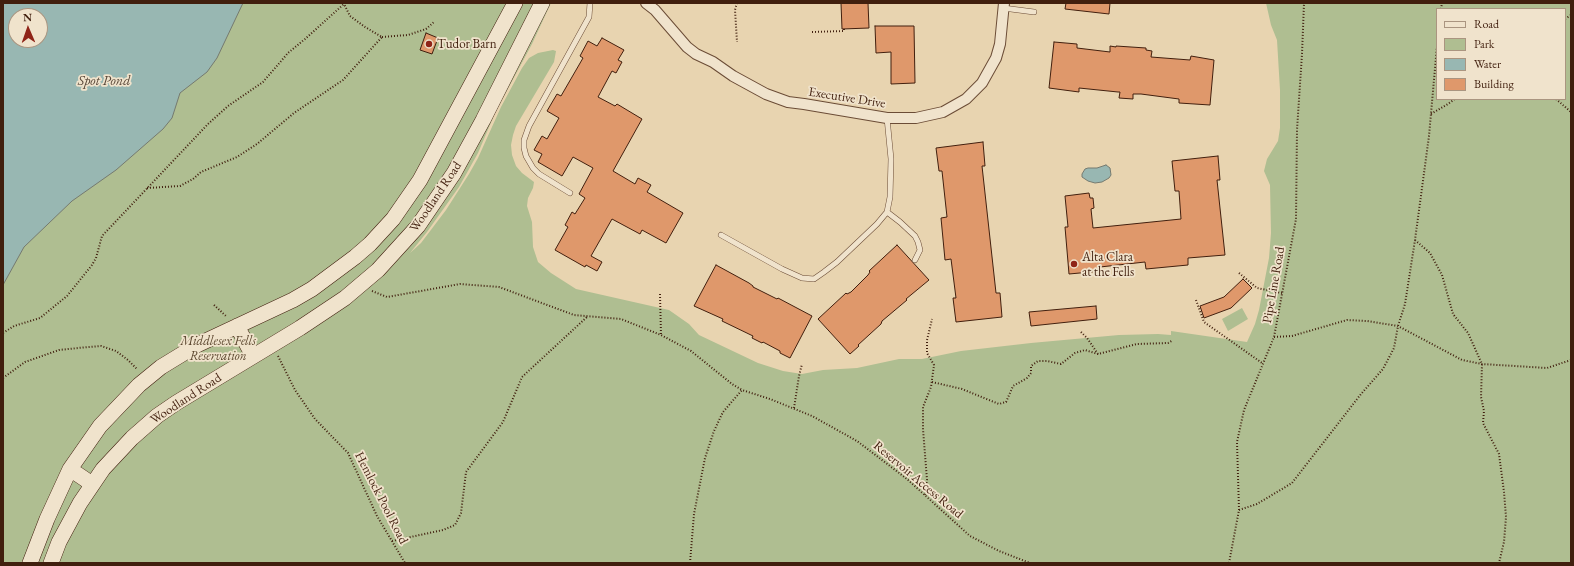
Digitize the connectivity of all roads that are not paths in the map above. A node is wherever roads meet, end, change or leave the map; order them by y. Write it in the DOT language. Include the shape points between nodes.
graph roads {
  1 [pos="515,3"];
  2 [pos="542,3"];
  3 [pos="590,3"];
  4 [pos="646,3"];
  5 [pos="1004,6"];
  6 [pos="1034,12"];
  7 [pos="887,118"];
  8 [pos="570,193"];
  9 [pos="888,212"];
  10 [pos="721,234"];
  11 [pos="915,260"];
  12 [pos="237,326"];
  13 [pos="253,356"];
  14 [pos="70,469"];
  15 [pos="92,484"];
  16 [pos="30,563"];
  17 [pos="51,563"];
  1 -- 12 [label="main road, Woodland Road" via="420,180 392,219 370,244 328,278 293,300"];
  2 -- 13 [label="main road, Woodland Road" via="454,173 418,226 363,284"];
  3 -- 8 [label="lane" via="589,17 528,126 524,140 525,152 533,168"];
  4 -- 7 [label="street, Executive Drive" via="696,54 766,94 788,102"];
  5 -- 6 [label="lane"];
  5 -- 7 [label="street, Executive Drive" via="996,58 982,83 966,99 943,112 916,118"];
  7 -- 9 [label="lane" via="891,159"];
  9 -- 10 [label="lane" via="837,262 814,279 802,278 782,269"];
  9 -- 11 [label="lane" via="915,236 920,250"];
  12 -- 13 [label="main road"];
  12 -- 14 [label="main road, Woodland Road" via="197,345 147,378 100,426"];
  13 -- 15 [label="main road, Woodland Road" via="157,416 118,452"];
  14 -- 15 [label="main road"];
  14 -- 16 [label="main road, Woodland Road"];
  15 -- 17 [label="main road, Woodland Road" via="70,522"];
}
